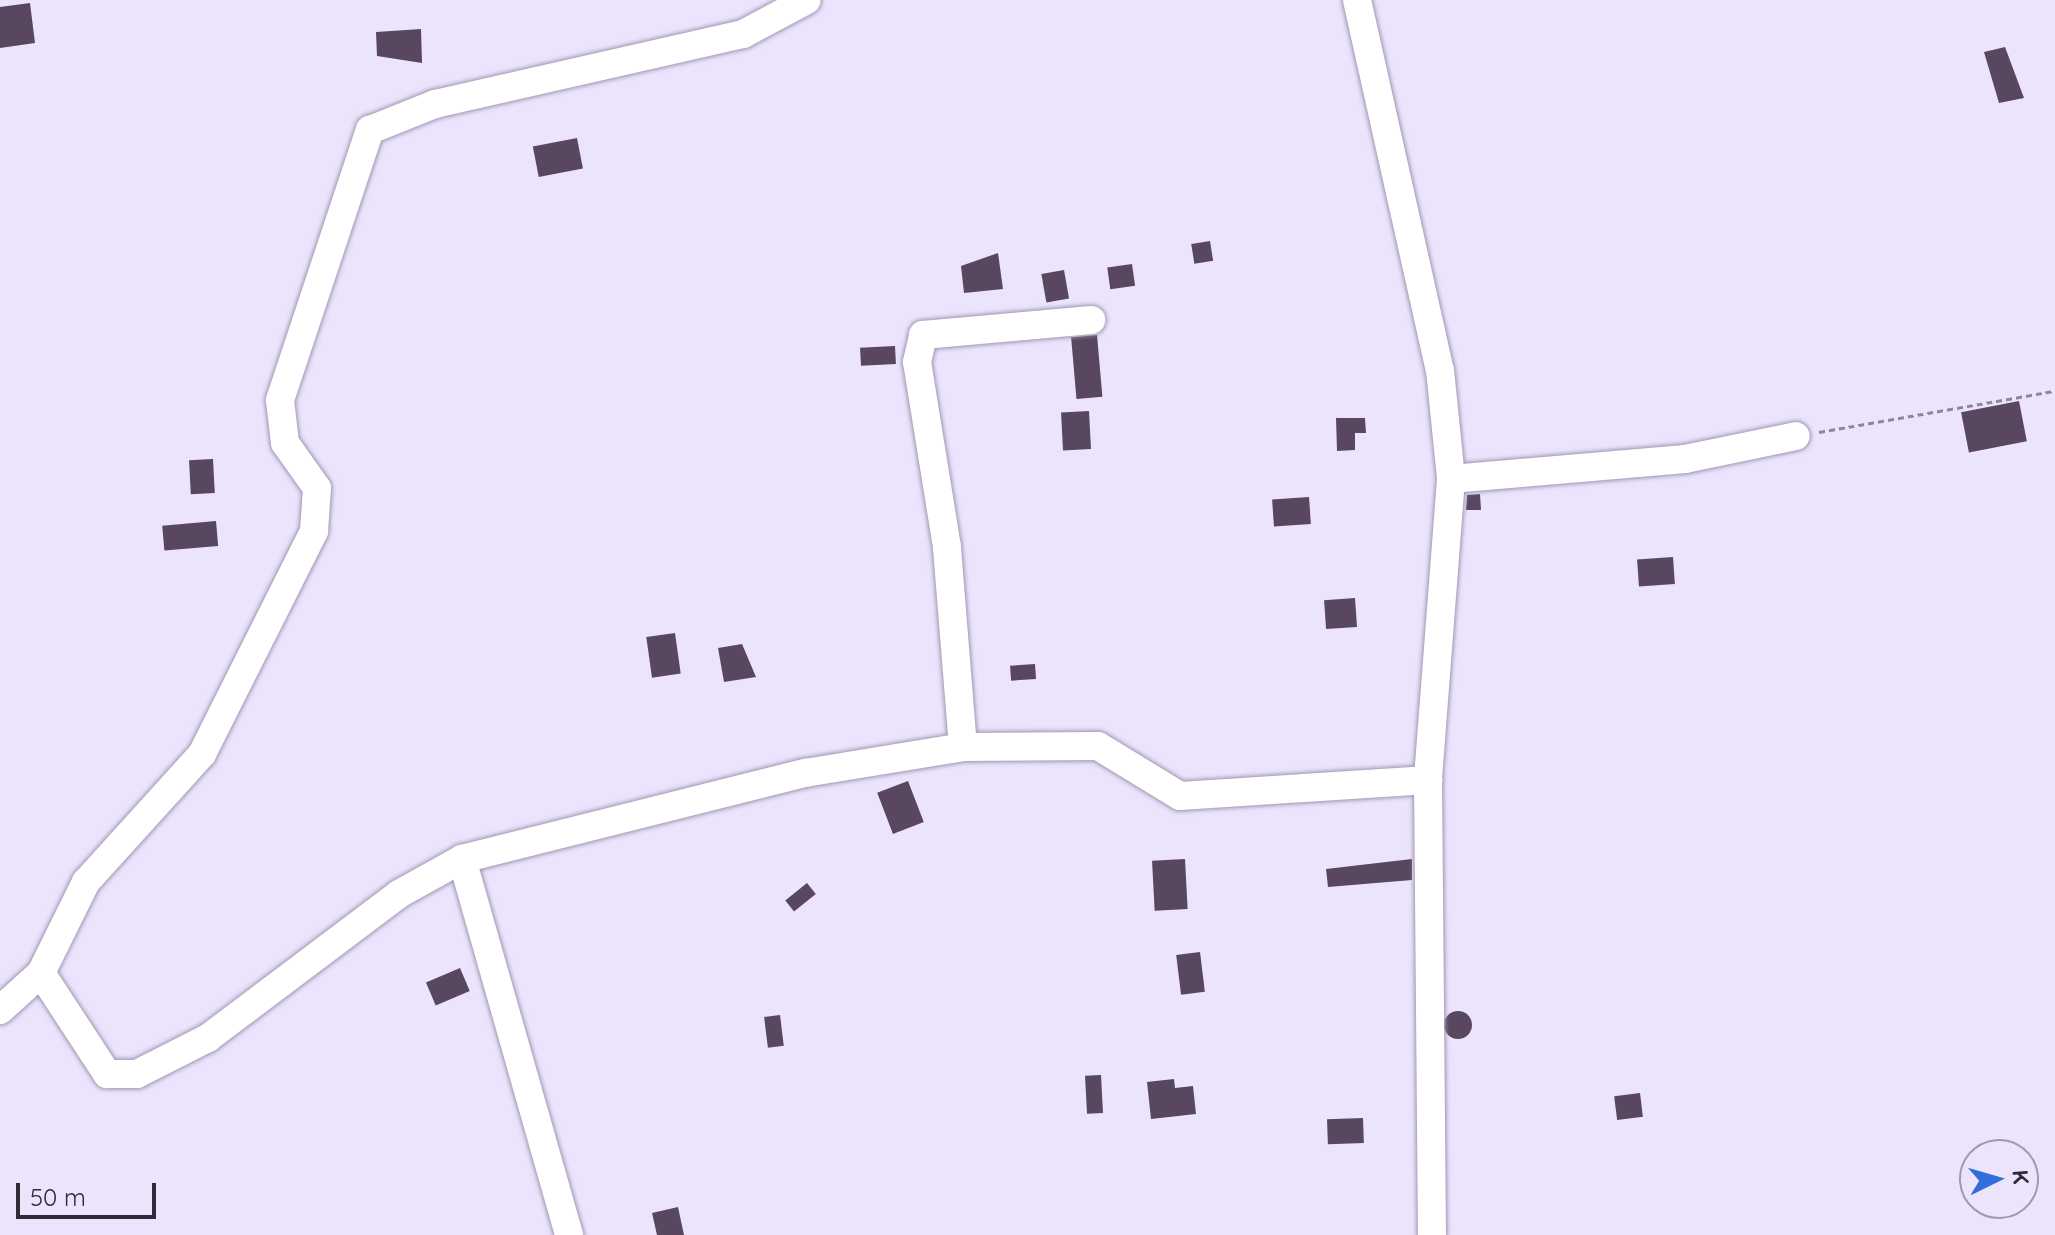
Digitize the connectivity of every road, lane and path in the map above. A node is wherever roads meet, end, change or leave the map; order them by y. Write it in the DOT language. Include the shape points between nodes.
graph roads {
  1 [pos="807,0"];
  2 [pos="1357,0"];
  3 [pos="1091,320"];
  4 [pos="2055,391"];
  5 [pos="1796,436"];
  6 [pos="1451,479"];
  7 [pos="963,747"];
  8 [pos="1428,780"];
  9 [pos="462,859"];
  10 [pos="41,973"];
  11 [pos="0,1010"];
  12 [pos="569,1235"];
  13 [pos="1432,1235"];
  1 -- 10 [label="street" via="743,34 435,104 370,130 280,400 285,443 317,488 314,531 202,754 86,882"];
  2 -- 6 [label="street" via="1440,370"];
  3 -- 7 [label="street" via="923,335 917,362 947,547"];
  4 -- 5 [label="path"];
  5 -- 6 [label="street" via="1685,459"];
  6 -- 8 [label="street"];
  7 -- 8 [label="street" via="1098,746 1180,796"];
  7 -- 9 [label="street" via="805,773"];
  8 -- 13 [label="street"];
  9 -- 10 [label="street" via="399,894 208,1038 137,1074 107,1074"];
  9 -- 12 [label="street"];
  10 -- 11 [label="street"];
}
